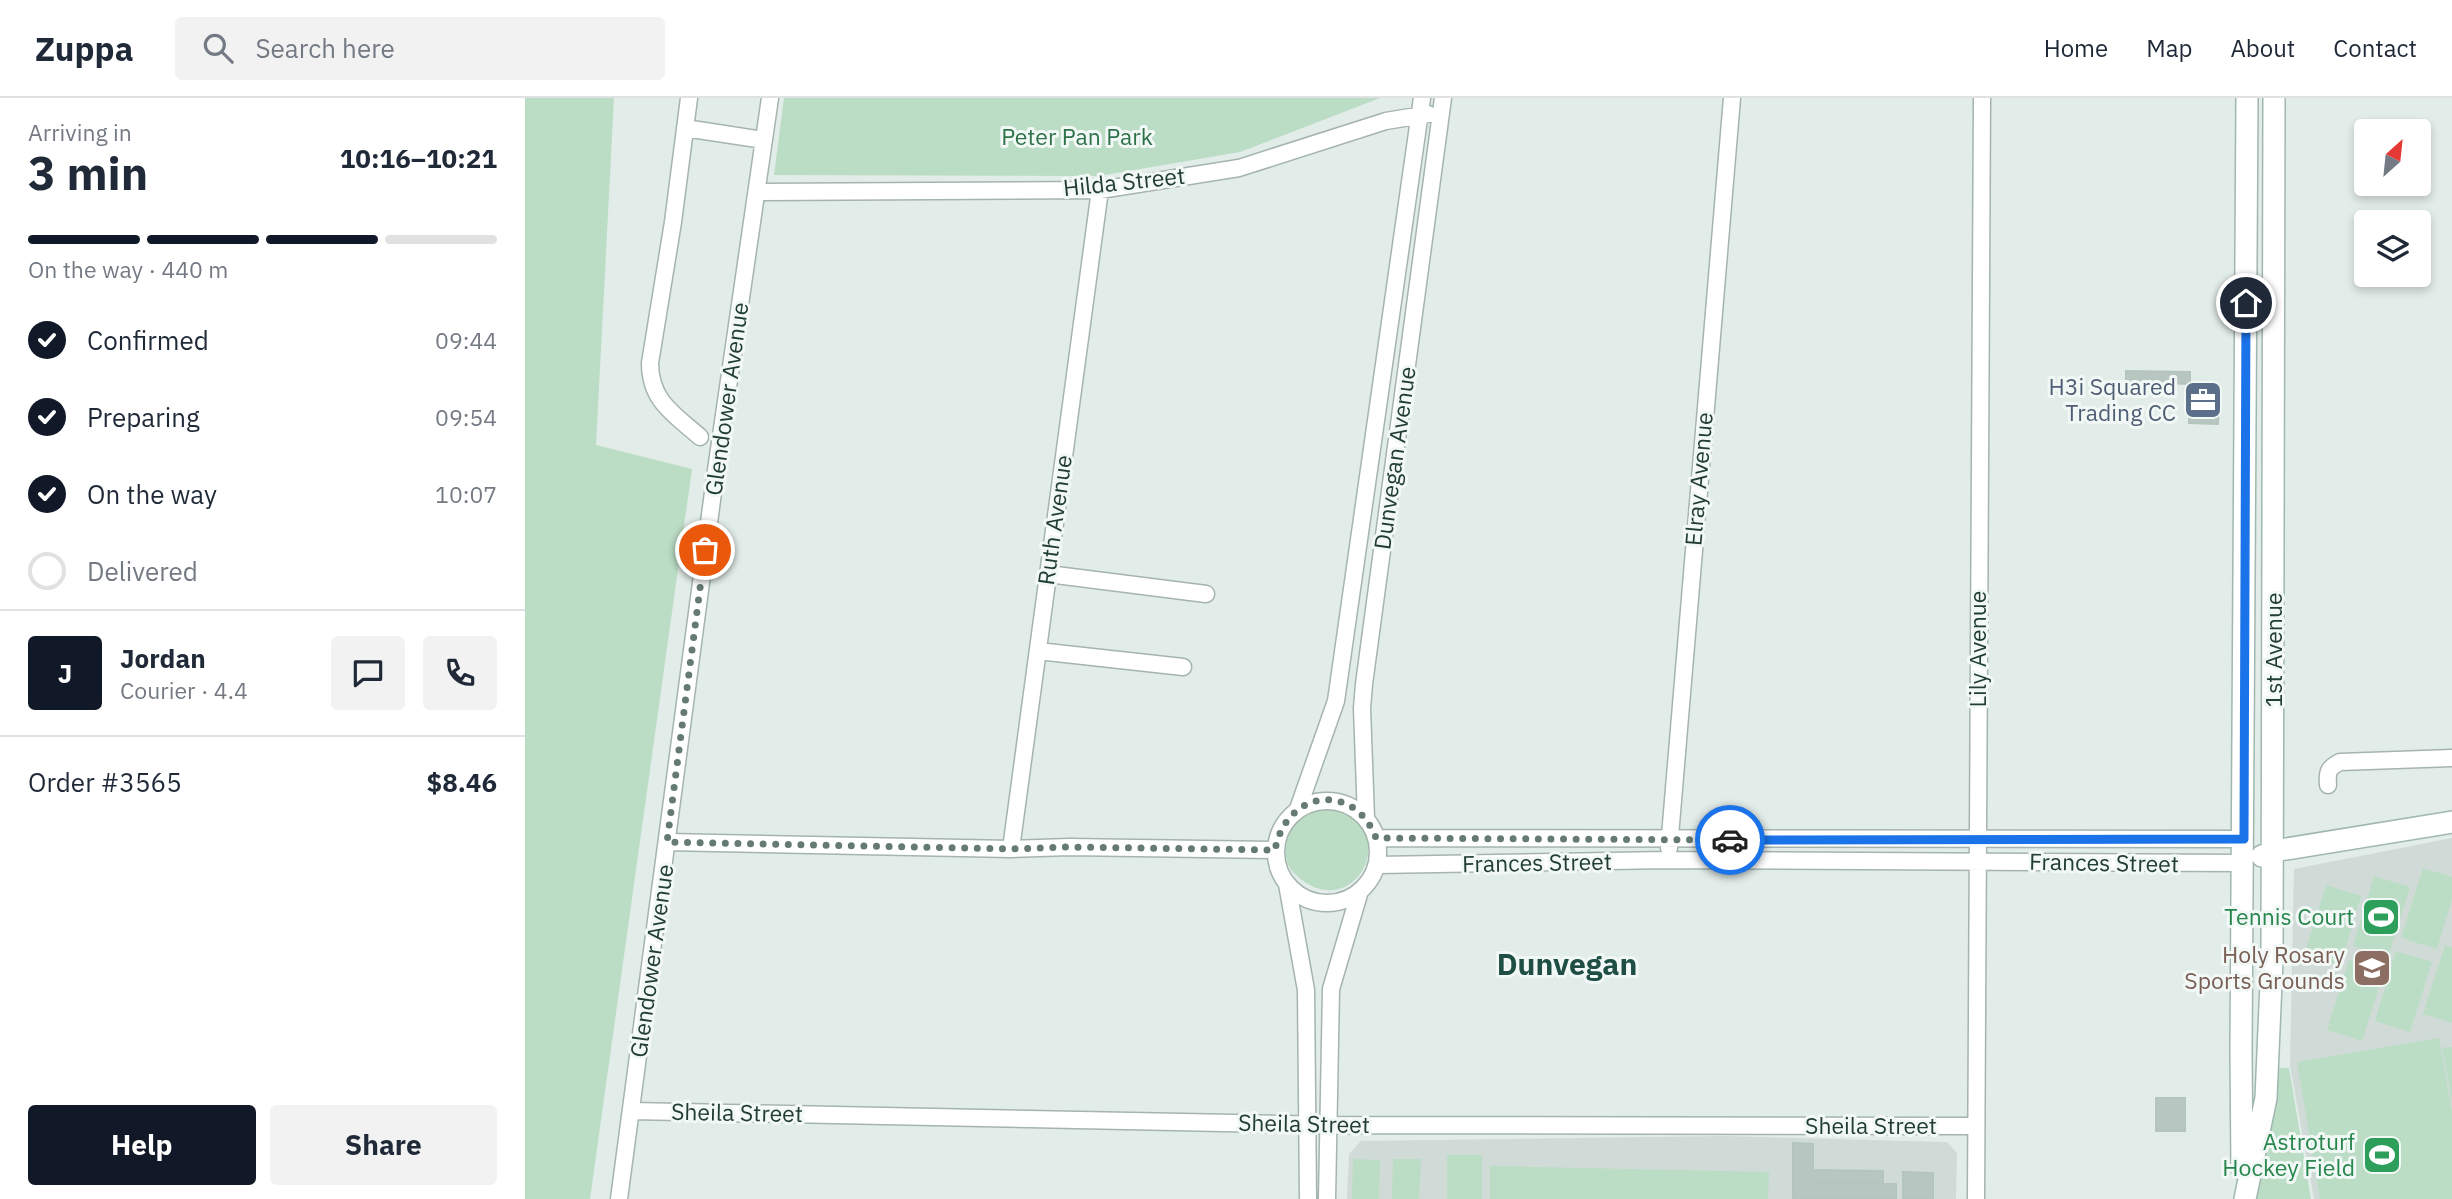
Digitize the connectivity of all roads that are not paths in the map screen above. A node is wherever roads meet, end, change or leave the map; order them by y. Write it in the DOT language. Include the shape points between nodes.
graph roads {
  1 [pos="689,98"];
  2 [pos="770,98"];
  3 [pos="1422,98"];
  4 [pos="1732,98"];
  5 [pos="1982,98"];
  6 [pos="2247,98"];
  7 [pos="2274,98"];
  8 [pos="1442,105"];
  9 [pos="1420,115"];
  10 [pos="685,128"];
  11 [pos="764,140"];
  12 [pos="1100,190"];
  13 [pos="757,192"];
  14 [pos="1386,340"];
  15 [pos="1410,344"];
  16 [pos="2246,349"];
  17 [pos="2273,351"];
  18 [pos="701,437"];
  19 [pos="1370,456"];
  20 [pos="1395,460"];
  21 [pos="1048,574"];
  22 [pos="1352,585"];
  23 [pos="1377,589"];
  24 [pos="1206,594"];
  25 [pos="1038,651"];
  26 [pos="1183,667"];
  27 [pos="1336,701"];
  28 [pos="2275,703"];
  29 [pos="2243,704"];
  30 [pos="1362,708"];
  31 [pos="2452,758"];
  32 [pos="2328,785"];
  33 [pos="1297,809"];
  34 [pos="1366,818"];
  35 [pos="2452,822"];
  36 [pos="1376,838"];
  37 [pos="2244,839"];
  38 [pos="1669,840"];
  39 [pos="1977,840"];
  40 [pos="667,842"];
  41 [pos="1011,849"];
  42 [pos="1275,850"];
  43 [pos="2274,852"];
  44 [pos="1667,860"];
  45 [pos="1976,861"];
  46 [pos="2243,863"];
  47 [pos="1377,865"];
  48 [pos="1287,884"];
  49 [pos="1360,891"];
  50 [pos="1331,989"];
  51 [pos="1306,990"];
  52 [pos="632,1111"];
  53 [pos="1307,1124"];
  54 [pos="1328,1125"];
  55 [pos="1976,1126"];
  56 [pos="619,1199"];
  57 [pos="1308,1199"];
  58 [pos="1327,1199"];
  59 [pos="1976,1199"];
  60 [pos="2244,1199"];
  1 -- 10 [label="street"];
  2 -- 11 [label="street, Glendower Avenue"];
  3 -- 9 [label="street, Dunvegan Avenue"];
  4 -- 38 [label="street, Elray Avenue"];
  5 -- 39 [label="street, Lily Avenue"];
  6 -- 16 [label="main road, 1st Avenue"];
  7 -- 17 [label="main road, 1st Avenue"];
  8 -- 9 [label="street, Hilda Street"];
  8 -- 15 [label="street, Dunvegan Avenue"];
  9 -- 12 [label="street, Hilda Street" via="1239,167"];
  9 -- 14 [label="street, Dunvegan Avenue"];
  10 -- 11 [label="street"];
  10 -- 18 [label="street" via="650,379 663,405"];
  11 -- 13 [label="street, Glendower Avenue"];
  12 -- 13 [label="street, Hilda Street"];
  12 -- 21 [label="street, Ruth Avenue"];
  13 -- 40 [label="street, Glendower Avenue"];
  14 -- 15 [label="street"];
  14 -- 19 [label="street, Dunvegan Avenue"];
  15 -- 20 [label="street, Dunvegan Avenue"];
  16 -- 17 [label="main road"];
  16 -- 29 [label="main road, 1st Avenue"];
  17 -- 28 [label="main road, 1st Avenue"];
  19 -- 20 [label="street"];
  19 -- 22 [label="street, Dunvegan Avenue"];
  20 -- 23 [label="street, Dunvegan Avenue"];
  21 -- 24 [label="street"];
  21 -- 25 [label="street, Ruth Avenue"];
  22 -- 23 [label="street"];
  22 -- 27 [label="street, Dunvegan Avenue"];
  23 -- 30 [label="street, Dunvegan Avenue"];
  25 -- 26 [label="street"];
  25 -- 41 [label="street, Ruth Avenue"];
  27 -- 30 [label="street"];
  27 -- 33 [label="street, Dunvegan Avenue"];
  28 -- 29 [label="main road"];
  28 -- 43 [label="main road, 1st Avenue"];
  29 -- 37 [label="main road, 1st Avenue"];
  30 -- 34 [label="street, Dunvegan Avenue"];
  31 -- 32 [label="street" via="2340,762 2327,773"];
  33 -- 34 [label="street" via="1326,800 1355,808"];
  33 -- 42 [label="street" via="1278,834"];
  34 -- 36 [label="street"];
  35 -- 43 [label="main road"];
  36 -- 38 [label="street, Frances Street"];
  36 -- 47 [label="street"];
  37 -- 39 [label="street, Frances Street"];
  37 -- 43 [label="main road"];
  37 -- 46 [label="main road, 1st Avenue"];
  38 -- 39 [label="street, Frances Street"];
  38 -- 44 [label="street, Elray Avenue"];
  39 -- 45 [label="street, Lily Avenue"];
  40 -- 41 [label="street"];
  40 -- 52 [label="street, Glendower Avenue"];
  41 -- 42 [label="street"];
  42 -- 48 [label="street"];
  43 -- 46 [label="main road"];
  43 -- 60 [label="main road, 1st Avenue" via="2269,1070"];
  44 -- 45 [label="street, Frances Street"];
  44 -- 47 [label="street, Frances Street"];
  45 -- 46 [label="street, Frances Street"];
  45 -- 55 [label="street, Lily Avenue"];
  46 -- 60 [label="main road, 1st Avenue"];
  47 -- 49 [label="street"];
  48 -- 49 [label="street" via="1314,902 1338,901"];
  48 -- 51 [label="street"];
  49 -- 50 [label="street"];
  50 -- 51 [label="street"];
  50 -- 54 [label="street"];
  51 -- 53 [label="street"];
  52 -- 53 [label="street, Sheila Street"];
  52 -- 56 [label="street, Glendower Avenue"];
  53 -- 54 [label="street, Sheila Street"];
  53 -- 57 [label="street"];
  54 -- 55 [label="street, Sheila Street"];
  54 -- 58 [label="street"];
  55 -- 59 [label="street, Lily Avenue"];
}
